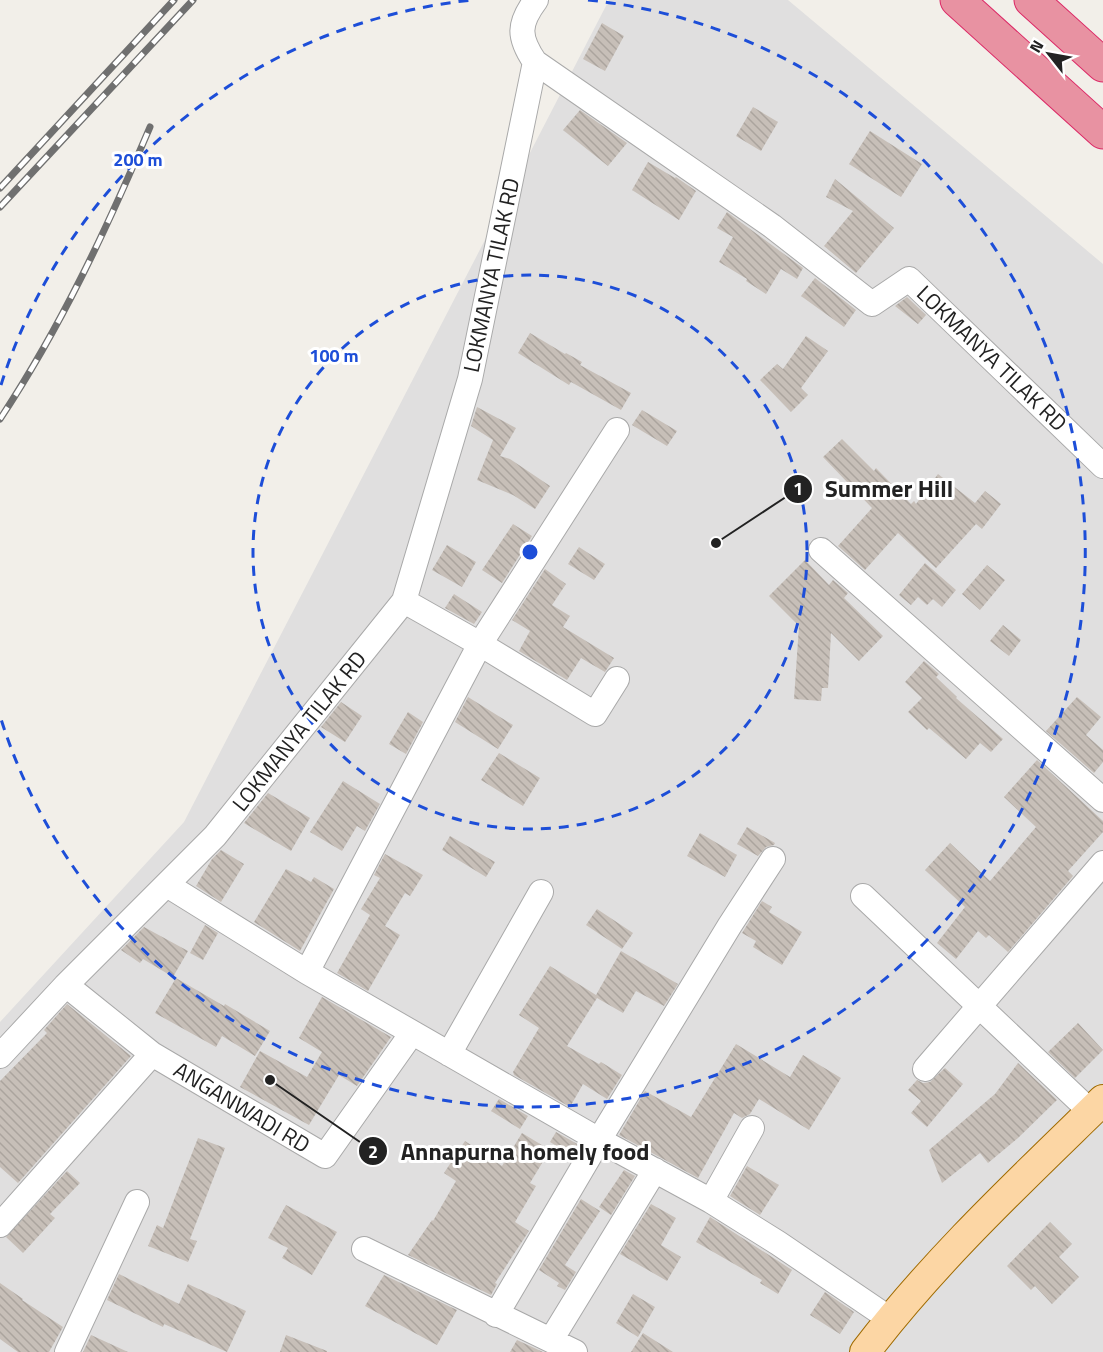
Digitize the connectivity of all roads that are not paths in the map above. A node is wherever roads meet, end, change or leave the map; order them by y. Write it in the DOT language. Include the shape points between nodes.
graph roads {
  1 [pos="536,0"];
  2 [pos="957,0"];
  3 [pos="1031,0"];
  4 [pos="535,62"];
  5 [pos="1103,64"];
  6 [pos="1103,132"];
  7 [pos="617,430"];
  8 [pos="1103,466"];
  9 [pos="821,550"];
  10 [pos="404,601"];
  11 [pos="480,644"];
  12 [pos="617,679"];
  13 [pos="1103,800"];
  14 [pos="773,859"];
  15 [pos="1103,863"];
  16 [pos="166,885"];
  17 [pos="541,892"];
  18 [pos="863,896"];
  19 [pos="307,972"];
  20 [pos="66,985"];
  21 [pos="979,1006"];
  22 [pos="412,1033"];
  23 [pos="152,1054"];
  24 [pos="449,1054"];
  25 [pos="0,1056"];
  26 [pos="925,1069"];
  27 [pos="1097,1106"];
  28 [pos="752,1128"];
  29 [pos="599,1140"];
  30 [pos="655,1170"];
  31 [pos="711,1201"];
  32 [pos="137,1202"];
  33 [pos="0,1225"];
  34 [pos="363,1249"];
  35 [pos="496,1315"];
  36 [pos="890,1319"];
  37 [pos="551,1340"];
  38 [pos="67,1352"];
  39 [pos="575,1352"];
  40 [pos="865,1352"];
  1 -- 4 [label="street" via="526,13 521,32"];
  2 -- 6 [label="highway"];
  3 -- 5 [label="highway"];
  4 -- 8 [label="street, LOKMANYA TILAK RD" via="772,226 872,304 909,279"];
  4 -- 10 [label="street, LOKMANYA TILAK RD" via="470,379"];
  7 -- 11 [label="street"];
  9 -- 13 [label="street"];
  10 -- 11 [label="street"];
  10 -- 16 [label="street, LOKMANYA TILAK RD" via="214,836"];
  11 -- 12 [label="street" via="595,714"];
  11 -- 19 [label="street"];
  14 -- 29 [label="street"];
  15 -- 21 [label="street"];
  16 -- 19 [label="street"];
  16 -- 20 [label="street, LOKMANYA TILAK RD"];
  17 -- 24 [label="street"];
  18 -- 21 [label="street"];
  19 -- 22 [label="street"];
  20 -- 23 [label="street, ANGANWADI RD"];
  20 -- 25 [label="street, LOKMANYA TILAK RD"];
  21 -- 26 [label="street"];
  21 -- 27 [label="street"];
  22 -- 23 [label="street, ANGANWADI RD" via="325,1156"];
  22 -- 24 [label="street"];
  23 -- 33 [label="street, ANGANWADI RD"];
  24 -- 29 [label="street"];
  27 -- 36 [label="main road" via="989,1212"];
  28 -- 31 [label="street"];
  29 -- 30 [label="street"];
  29 -- 35 [label="street"];
  30 -- 31 [label="street"];
  30 -- 37 [label="street"];
  31 -- 36 [label="street"];
  32 -- 38 [label="street"];
  34 -- 35 [label="street"];
  35 -- 37 [label="street"];
  36 -- 40 [label="main road"];
  37 -- 39 [label="street"];
}
